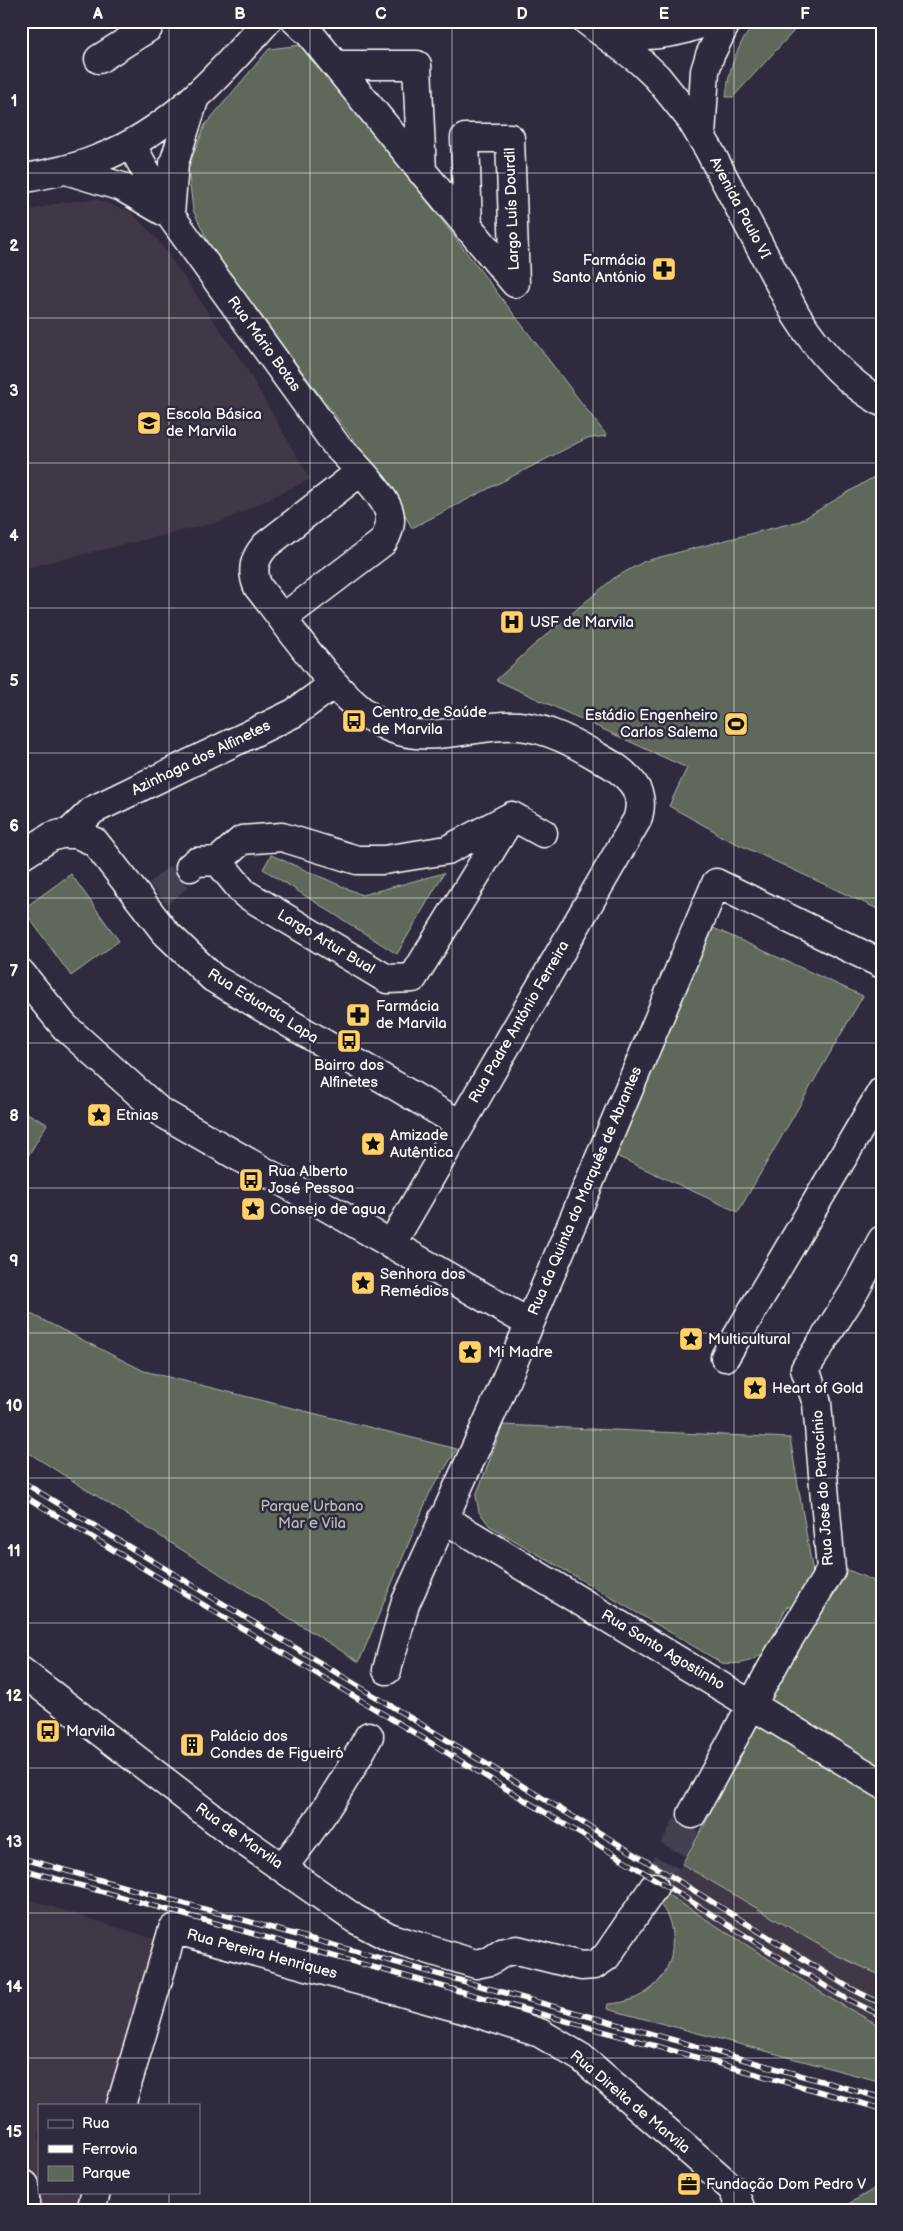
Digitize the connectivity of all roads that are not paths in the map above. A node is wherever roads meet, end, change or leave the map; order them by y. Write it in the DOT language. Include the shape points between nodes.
graph roads {
  1 [pos="144,21"];
  2 [pos="267,21"];
  3 [pos="296,21"];
  4 [pos="707,21"];
  5 [pos="727,21"];
  6 [pos="598,29"];
  7 [pos="99,59"];
  8 [pos="336,65"];
  9 [pos="195,97"];
  10 [pos="701,136"];
  11 [pos="131,144"];
  12 [pos="66,170"];
  13 [pos="422,172"];
  14 [pos="21,179"];
  15 [pos="170,214"];
  16 [pos="468,228"];
  17 [pos="882,402"];
  18 [pos="360,472"];
  19 [pos="283,618"];
  20 [pos="334,684"];
  21 [pos="512,816"];
  22 [pos="543,832"];
  23 [pos="69,833"];
  24 [pos="21,856"];
  25 [pos="218,861"];
  26 [pos="190,868"];
  27 [pos="882,964"];
  28 [pos="21,973"];
  29 [pos="882,1091"];
  30 [pos="460,1124"];
  31 [pos="882,1240"];
  32 [pos="391,1245"];
  33 [pos="529,1323"];
  34 [pos="725,1357"];
  35 [pos="443,1518"];
  36 [pos="387,1670"];
  37 [pos="21,1671"];
  38 [pos="752,1704"];
  39 [pos="369,1736"];
  40 [pos="882,1784"];
  41 [pos="692,1814"];
  42 [pos="284,1867"];
  43 [pos="654,1887"];
  44 [pos="470,2011"];
  45 [pos="121,2104"];
  46 [pos="21,2184"];
  47 [pos="95,2194"];
  48 [pos="25,2210"];
  49 [pos="91,2210"];
  50 [pos="741,2210"];
  1 -- 7 [label="street" via="148,28"];
  2 -- 9 [label="street"];
  3 -- 8 [label="street, Largo Luís Dourdil"];
  4 -- 6 [label="street" via="676,32 643,36"];
  5 -- 10 [label="street" via="705,71"];
  6 -- 10 [label="street, Avenida Paulo VI" via="657,77"];
  8 -- 13 [label="street, Largo Luís Dourdil"];
  8 -- 13 [label="street" via="418,65"];
  9 -- 11 [label="street"];
  9 -- 15 [label="street" via="174,163"];
  10 -- 17 [label="street, Avenida Paulo VI" via="804,328 830,362"];
  11 -- 12 [label="street"];
  11 -- 15 [label="street, Rua Mário Botas"];
  12 -- 14 [label="street"];
  12 -- 15 [label="street, Rua Mário Botas" via="122,187"];
  13 -- 16 [label="street, Largo Luís Dourdil"];
  15 -- 18 [label="street, Rua Mário Botas" via="336,445"];
  16 -- 16 [label="street, Largo Luís Dourdil" via="515,283 510,138 464,138"];
  18 -- 19 [label="street" via="260,551 254,566 255,579"];
  18 -- 19 [label="street, Rua Mário Botas" via="386,504 390,522 388,534 383,542"];
  19 -- 20 [label="street"];
  20 -- 23 [label="street, Azinhaga dos Alfinetes" via="294,713 93,810"];
  20 -- 30 [label="street, Rua Padre António Ferreira" via="362,712 402,732 437,735 495,726 518,726 558,735 627,774 640,797 636,820"];
  21 -- 22 [label="street"];
  21 -- 25 [label="street" via="447,850 384,860 357,860 282,837 242,840"];
  21 -- 25 [label="street, Largo Artur Bual" via="412,978 387,979 244,893"];
  23 -- 24 [label="street" via="51,838"];
  23 -- 30 [label="street, Rua Eduarda Lapa" via="95,842 151,900 165,932 213,978"];
  25 -- 26 [label="street" via="196,862"];
  27 -- 33 [label="street, Rua da Quinta do Marquês de Abrantes" via="716,884"];
  28 -- 32 [label="street" via="65,1027 159,1111"];
  29 -- 34 [label="street"];
  30 -- 32 [label="street, Rua Padre António Ferreira"];
  31 -- 38 [label="street, Rua José do Patrocínio" via="854,1292 805,1369 817,1404 831,1570"];
  32 -- 33 [label="street"];
  33 -- 35 [label="street, Rua da Quinta do Marquês de Abrantes"];
  35 -- 36 [label="street, Rua da Quinta do Marquês de Abrantes" via="405,1604"];
  35 -- 38 [label="street, Rua Santo Agostinho"];
  37 -- 42 [label="street, Rua de Marvila" via="232,1832"];
  38 -- 40 [label="street, Rua Santo Agostinho"];
  38 -- 41 [label="street, Rua José do Patrocínio"];
  39 -- 42 [label="street" via="307,1837"];
  42 -- 43 [label="street, Rua de Marvila" via="355,1920 389,1937 476,1964 517,1950 582,1966 594,1965 606,1956"];
  44 -- 45 [label="street, Rua Pereira Henriques" via="173,1929"];
  44 -- 50 [label="street, Rua Direita de Marvila" via="540,2033 582,2058 733,2189"];
  46 -- 48 [label="street" via="25,2184"];
  47 -- 49 [label="street"];
}
